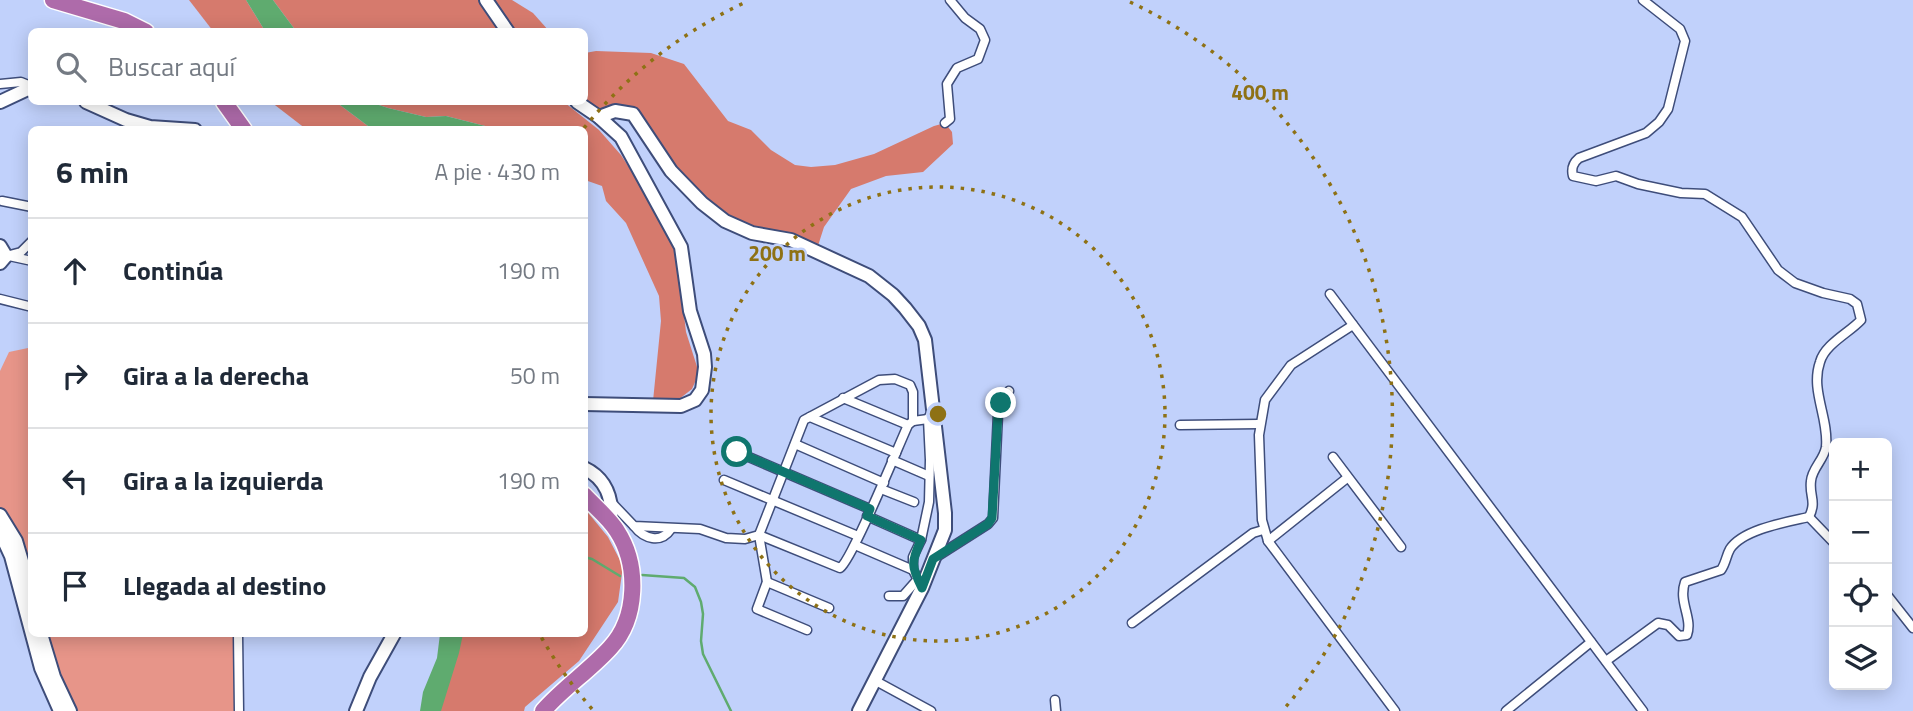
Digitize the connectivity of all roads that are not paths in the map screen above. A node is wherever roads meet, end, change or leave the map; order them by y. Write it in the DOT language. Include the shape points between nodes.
graph roads {
  1 [pos="53,0"];
  2 [pos="486,0"];
  3 [pos="950,0"];
  4 [pos="1643,0"];
  5 [pos="138,28"];
  6 [pos="505,28"];
  7 [pos="0,84"];
  8 [pos="28,86"];
  9 [pos="28,88"];
  10 [pos="0,102"];
  11 [pos="93,105"];
  12 [pos="226,105"];
  13 [pos="581,105"];
  14 [pos="599,117"];
  15 [pos="945,123"];
  16 [pos="145,126"];
  17 [pos="241,126"];
  18 [pos="2,201"];
  19 [pos="28,206"];
  20 [pos="28,245"];
  21 [pos="2,255"];
  22 [pos="28,260"];
  23 [pos="1330,294"];
  24 [pos="0,299"];
  25 [pos="28,306"];
  26 [pos="1353,325"];
  27 [pos="1009,391"];
  28 [pos="843,398"];
  29 [pos="588,404"];
  30 [pos="931,415"];
  31 [pos="810,417"];
  32 [pos="911,423"];
  33 [pos="1259,424"];
  34 [pos="1180,425"];
  35 [pos="794,444"];
  36 [pos="737,452"];
  37 [pos="894,456"];
  38 [pos="1333,457"];
  39 [pos="588,470"];
  40 [pos="784,472"];
  41 [pos="929,476"];
  42 [pos="1347,478"];
  43 [pos="724,480"];
  44 [pos="882,486"];
  45 [pos="588,499"];
  46 [pos="773,501"];
  47 [pos="914,502"];
  48 [pos="612,503"];
  49 [pos="869,512"];
  50 [pos="0,515"];
  51 [pos="1809,517"];
  52 [pos="611,523"];
  53 [pos="1263,530"];
  54 [pos="0,532"];
  55 [pos="760,535"];
  56 [pos="1829,538"];
  57 [pos="857,540"];
  58 [pos="921,540"];
  59 [pos="1268,541"];
  60 [pos="1401,547"];
  61 [pos="933,559"];
  62 [pos="913,570"];
  63 [pos="28,582"];
  64 [pos="767,582"];
  65 [pos="920,584"];
  66 [pos="889,596"];
  67 [pos="1892,601"];
  68 [pos="829,608"];
  69 [pos="28,619"];
  70 [pos="1132,623"];
  71 [pos="1913,628"];
  72 [pos="807,630"];
  73 [pos="33,637"];
  74 [pos="42,637"];
  75 [pos="238,637"];
  76 [pos="392,637"];
  77 [pos="1591,642"];
  78 [pos="1606,661"];
  79 [pos="874,680"];
  80 [pos="1055,700"];
  81 [pos="60,711"];
  82 [pos="70,711"];
  83 [pos="239,711"];
  84 [pos="356,711"];
  85 [pos="542,711"];
  86 [pos="859,711"];
  87 [pos="932,711"];
  88 [pos="1056,711"];
  89 [pos="1395,711"];
  90 [pos="1506,711"];
  91 [pos="1643,711"];
  1 -- 5 [label="highway"];
  2 -- 6 [label="main road"];
  3 -- 15 [label="street" via="985,40 978,59 957,68 947,84 951,112"];
  4 -- 51 [label="street" via="1679,29 1685,41 1668,109 1646,132 1579,158 1573,163 1573,176 1596,181 1616,176 1681,193 1705,194 1742,217 1778,270 1795,283 1857,304 1861,320 1820,360 1816,379 1826,445 1811,482 1814,502"];
  7 -- 8 [label="street"];
  9 -- 10 [label="main road"];
  11 -- 16 [label="main road"];
  12 -- 17 [label="highway"];
  13 -- 14 [label="main road"];
  14 -- 29 [label="main road" via="621,137 681,247 705,379 695,400 681,406"];
  14 -- 30 [label="main road" via="615,111 634,114 671,171 725,221 752,233 791,240 869,276 893,295 925,340"];
  18 -- 19 [label="street"];
  20 -- 21 [label="street" via="21,252"];
  21 -- 22 [label="street"];
  23 -- 26 [label="street"];
  24 -- 25 [label="street"];
  26 -- 33 [label="street" via="1291,365 1265,400"];
  26 -- 77 [label="street"];
  27 -- 61 [label="street" via="998,414 992,518"];
  28 -- 31 [label="street"];
  28 -- 32 [label="street"];
  28 -- 32 [label="street" via="879,380 895,379 913,392"];
  30 -- 32 [label="street"];
  30 -- 41 [label="street"];
  30 -- 61 [label="main road" via="946,523"];
  31 -- 35 [label="street" via="804,420"];
  31 -- 37 [label="street"];
  32 -- 37 [label="street"];
  33 -- 34 [label="street"];
  33 -- 53 [label="street"];
  35 -- 40 [label="street"];
  35 -- 44 [label="street"];
  36 -- 40 [label="street"];
  37 -- 41 [label="street"];
  37 -- 44 [label="street"];
  38 -- 42 [label="street"];
  39 -- 48 [label="main road" via="602,481"];
  40 -- 46 [label="street"];
  40 -- 49 [label="street"];
  41 -- 58 [label="street"];
  42 -- 59 [label="street"];
  42 -- 60 [label="street"];
  43 -- 46 [label="street"];
  44 -- 47 [label="street"];
  44 -- 49 [label="street"];
  45 -- 52 [label="highway"];
  46 -- 55 [label="street"];
  46 -- 57 [label="street"];
  48 -- 52 [label="main road"];
  48 -- 55 [label="street" via="634,526 700,528 726,538"];
  49 -- 57 [label="street"];
  49 -- 58 [label="street"];
  50 -- 63 [label="main road" via="16,541"];
  51 -- 56 [label="street"];
  51 -- 78 [label="street" via="1744,537 1728,551 1721,570 1685,582 1686,635 1679,636 1668,625 1658,623"];
  52 -- 85 [label="highway" via="631,568 629,614 613,646"];
  53 -- 59 [label="street"];
  53 -- 70 [label="street"];
  54 -- 69 [label="main road"];
  55 -- 57 [label="street" via="836,568 844,565"];
  55 -- 64 [label="street"];
  57 -- 62 [label="street"];
  58 -- 62 [label="street"];
  59 -- 89 [label="street"];
  61 -- 65 [label="main road"];
  62 -- 65 [label="street"];
  64 -- 68 [label="street"];
  64 -- 72 [label="street" via="757,609"];
  65 -- 66 [label="street" via="903,596"];
  65 -- 79 [label="main road"];
  67 -- 71 [label="street"];
  73 -- 81 [label="main road"];
  74 -- 82 [label="main road"];
  75 -- 83 [label="street"];
  76 -- 84 [label="main road"];
  77 -- 78 [label="street"];
  77 -- 90 [label="street"];
  78 -- 91 [label="street"];
  79 -- 86 [label="main road"];
  79 -- 87 [label="street"];
  80 -- 88 [label="street"];
}
